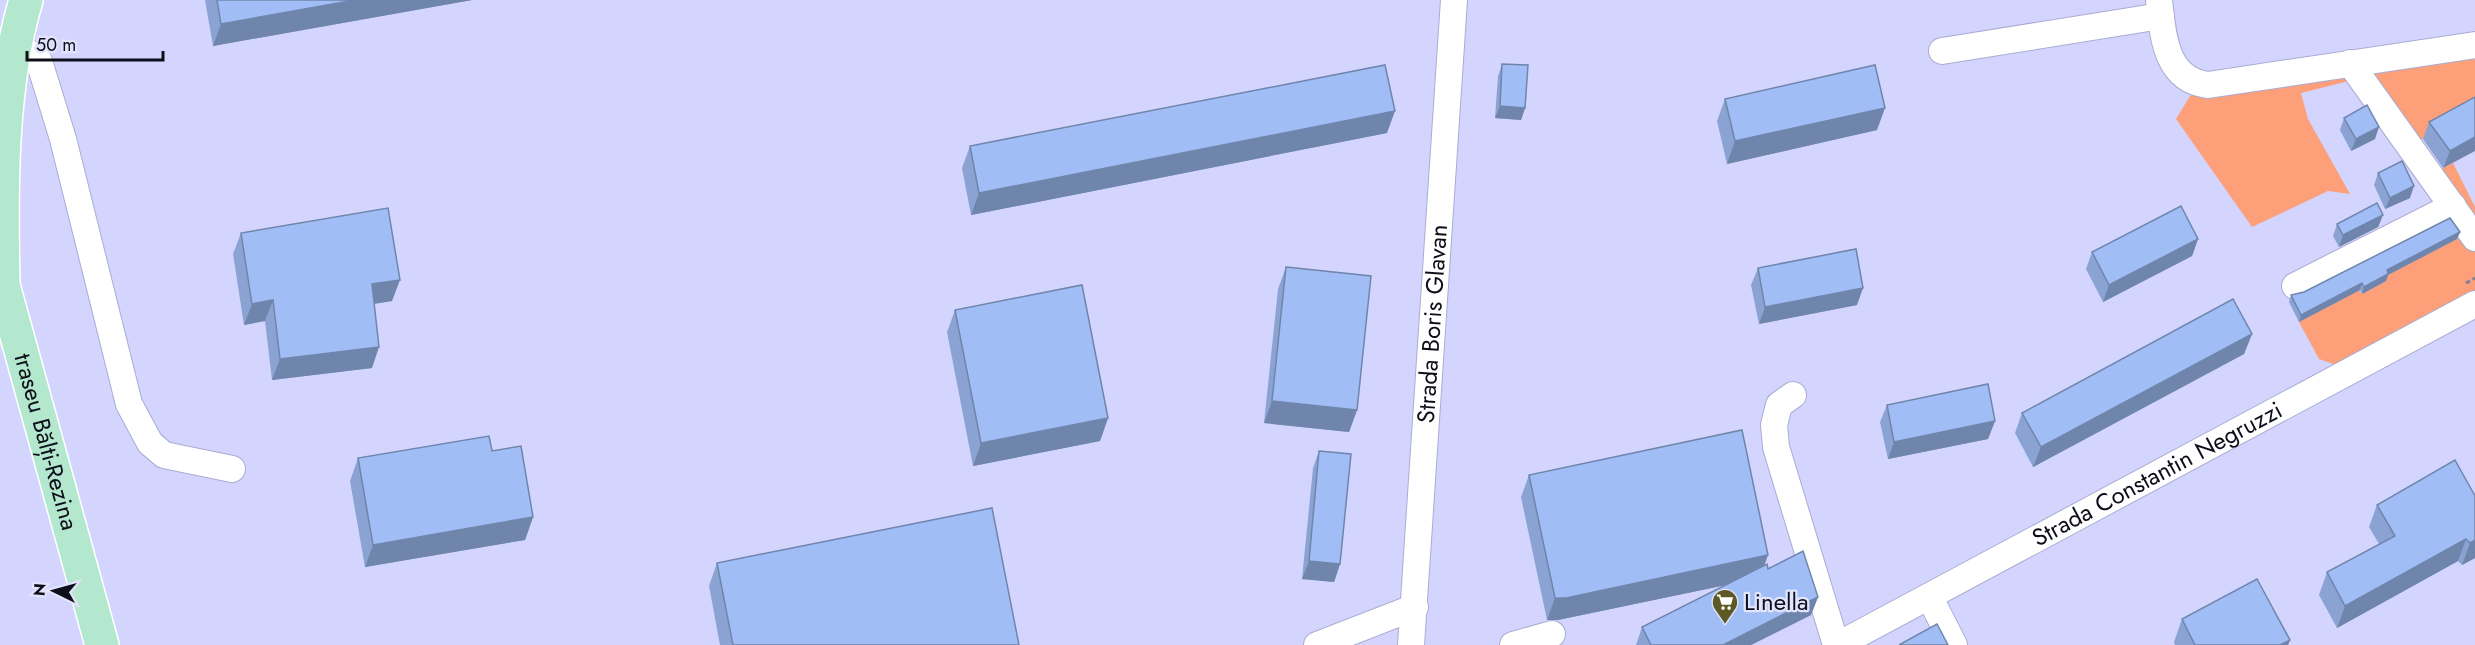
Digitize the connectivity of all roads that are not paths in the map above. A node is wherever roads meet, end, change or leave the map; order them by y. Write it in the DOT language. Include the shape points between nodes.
graph roads {
  1 [pos="26,0"];
  2 [pos="1454,0"];
  3 [pos="2160,8"];
  4 [pos="11,39"];
  5 [pos="2475,45"];
  6 [pos="1942,51"];
  7 [pos="2350,63"];
  8 [pos="2453,206"];
  9 [pos="2475,238"];
  10 [pos="2,279"];
  11 [pos="2295,286"];
  12 [pos="2475,304"];
  13 [pos="1793,395"];
  14 [pos="232,469"];
  15 [pos="1930,598"];
  16 [pos="1415,607"];
  17 [pos="1552,634"];
  18 [pos="102,645"];
  19 [pos="1317,645"];
  20 [pos="1411,645"];
  21 [pos="1513,645"];
  22 [pos="1837,645"];
  23 [pos="1954,645"];
  1 -- 4 [label="main road, traseu Bălți-Rezina"];
  2 -- 16 [label="street, Strada Boris Glavan"];
  3 -- 6 [label="street"];
  3 -- 7 [label="street" via="2165,44 2176,68 2192,83 2208,85"];
  4 -- 10 [label="main road, traseu Bălți-Rezina" via="3,78 0,141"];
  4 -- 14 [label="street" via="39,61 63,139 129,404 150,443 164,454"];
  5 -- 7 [label="street"];
  7 -- 8 [label="street"];
  8 -- 9 [label="street"];
  8 -- 11 [label="street"];
  10 -- 18 [label="main road, traseu Bălți-Rezina"];
  12 -- 15 [label="street, Strada Constantin Negruzzi"];
  13 -- 22 [label="street" via="1779,405 1774,425 1776,447"];
  15 -- 22 [label="street, Strada Constantin Negruzzi"];
  15 -- 23 [label="street"];
  16 -- 19 [label="street"];
  16 -- 20 [label="street, Strada Boris Glavan"];
  17 -- 21 [label="street"];
}
